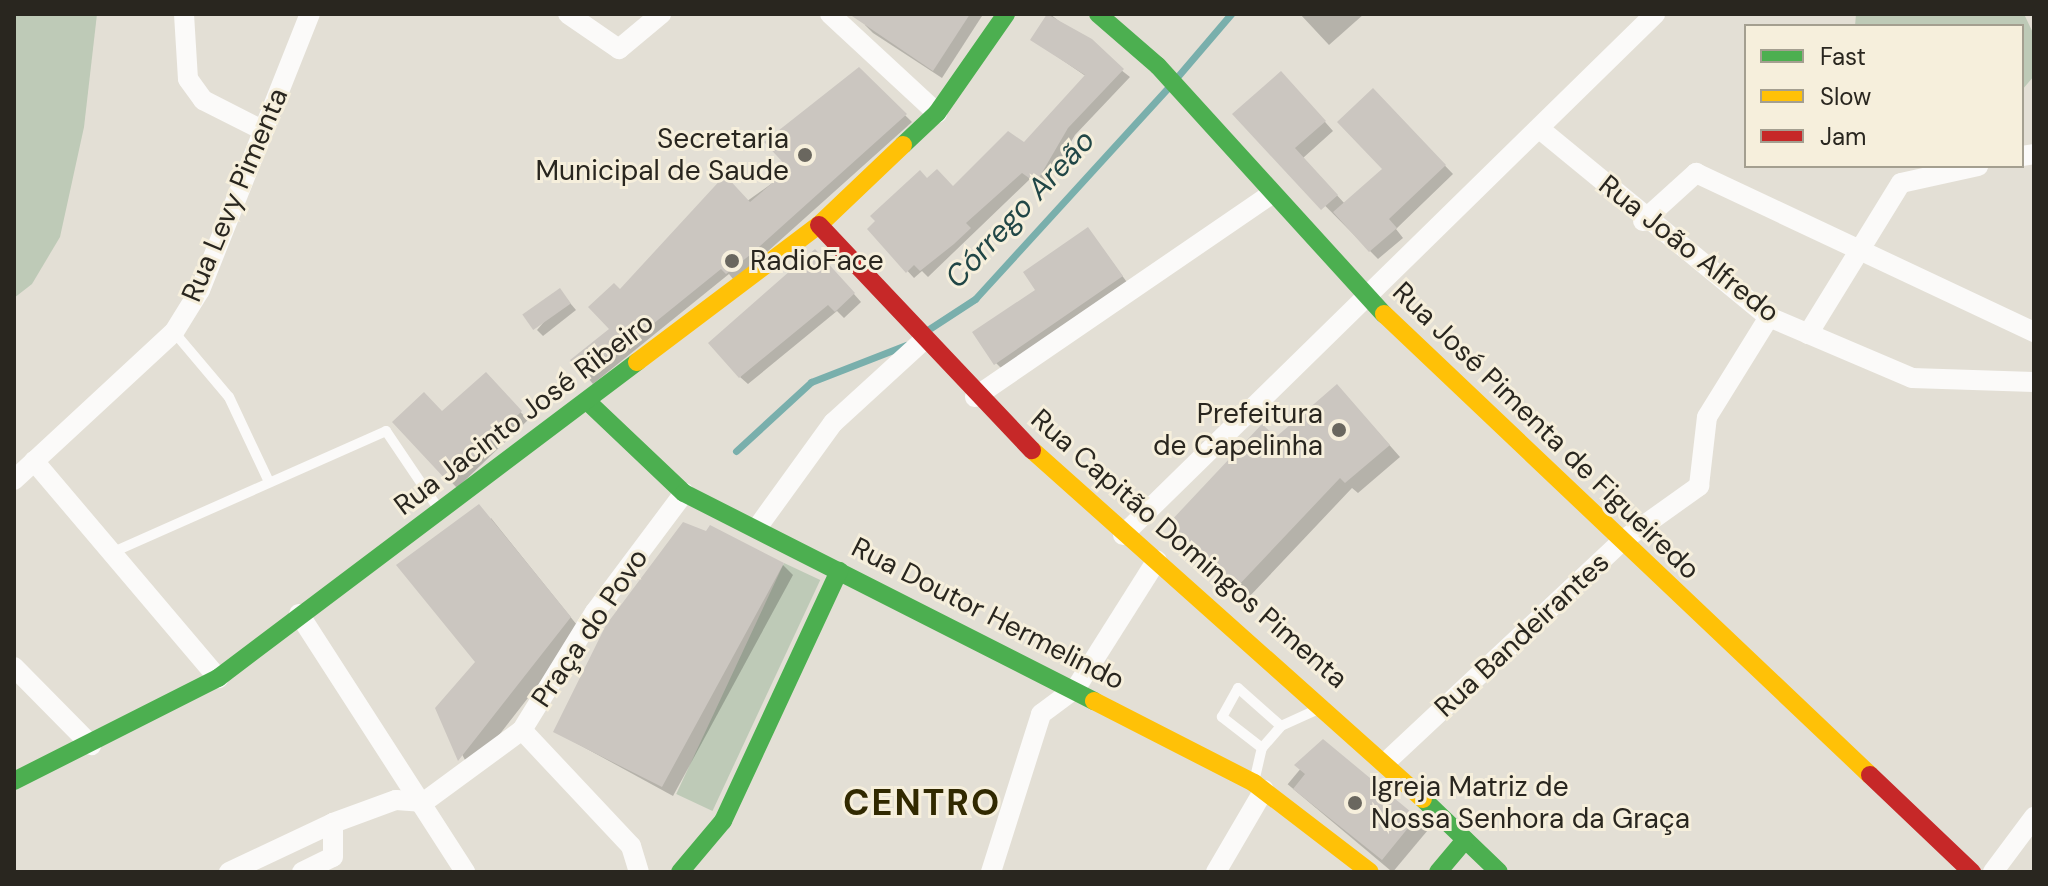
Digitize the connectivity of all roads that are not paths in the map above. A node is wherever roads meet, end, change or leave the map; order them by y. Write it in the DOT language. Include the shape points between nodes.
graph roads {
  1 [pos="184,14"];
  2 [pos="310,14"];
  3 [pos="568,14"];
  4 [pos="661,14"];
  5 [pos="830,14"];
  6 [pos="1006,14"];
  7 [pos="1098,14"];
  8 [pos="1655,14"];
  9 [pos="937,113"];
  10 [pos="1541,130"];
  11 [pos="264,131"];
  12 [pos="1969,168"];
  13 [pos="1270,195"];
  14 [pos="1643,221"];
  15 [pos="819,225"];
  16 [pos="1855,249"];
  17 [pos="1365,296"];
  18 [pos="1769,317"];
  19 [pos="174,332"];
  20 [pos="2034,332"];
  21 [pos="1808,334"];
  22 [pos="924,338"];
  23 [pos="2034,382"];
  24 [pos="975,397"];
  25 [pos="588,402"];
  26 [pos="34,461"];
  27 [pos="14,480"];
  28 [pos="268,480"];
  29 [pos="684,493"];
  30 [pos="441,513"];
  31 [pos="757,528"];
  32 [pos="1123,535"];
  33 [pos="1622,541"];
  34 [pos="110,553"];
  35 [pos="1157,560"];
  36 [pos="839,571"];
  37 [pos="299,614"];
  38 [pos="14,667"];
  39 [pos="218,678"];
  40 [pos="1076,688"];
  41 [pos="1326,705"];
  42 [pos="1281,726"];
  43 [pos="522,730"];
  44 [pos="91,745"];
  45 [pos="1262,748"];
  46 [pos="1386,762"];
  47 [pos="14,781"];
  48 [pos="1259,786"];
  49 [pos="424,802"];
  50 [pos="2034,817"];
  51 [pos="333,823"];
  52 [pos="1465,840"];
  53 [pos="229,872"];
  54 [pos="302,872"];
  55 [pos="465,872"];
  56 [pos="639,872"];
  57 [pos="680,872"];
  58 [pos="991,872"];
  59 [pos="1216,872"];
  60 [pos="1370,872"];
  61 [pos="1438,872"];
  62 [pos="1499,872"];
  63 [pos="1972,872"];
  64 [pos="1993,872"];
  1 -- 11 [label="street" via="188,79 203,100"];
  2 -- 11 [label="street, Rua Levy Pimenta"];
  3 -- 4 [label="street" via="619,49"];
  5 -- 9 [label="street"];
  6 -- 9 [label="street, Rua Jacinto José Ribeiro"];
  7 -- 13 [label="street, Rua José Pimenta de Figueiredo" via="1158,66"];
  8 -- 10 [label="street"];
  9 -- 15 [label="street, Rua Jacinto José Ribeiro"];
  10 -- 14 [label="street, Rua João Alfredo"];
  10 -- 17 [label="street"];
  11 -- 19 [label="street, Rua Levy Pimenta" via="200,290"];
  12 -- 16 [label="street" via="1901,183"];
  13 -- 17 [label="street, Rua José Pimenta de Figueiredo"];
  13 -- 24 [label="street"];
  14 -- 16 [label="street" via="1696,173"];
  14 -- 18 [label="street, Rua João Alfredo"];
  15 -- 22 [label="street, Rua Capitão Domingos Pimenta"];
  15 -- 25 [label="street, Rua Jacinto José Ribeiro"];
  16 -- 20 [label="street"];
  16 -- 21 [label="street"];
  17 -- 32 [label="street"];
  17 -- 33 [label="street, Rua José Pimenta de Figueiredo"];
  18 -- 21 [label="street, Rua João Alfredo"];
  18 -- 33 [label="street, Rua Bandeirantes" via="1719,390 1707,417 1699,486"];
  19 -- 26 [label="street, Rua Levy Pimenta"];
  19 -- 28 [label="lane" via="229,397"];
  21 -- 23 [label="street, Rua João Alfredo" via="1912,378"];
  22 -- 24 [label="street, Rua Capitão Domingos Pimenta"];
  22 -- 31 [label="street" via="833,423"];
  24 -- 32 [label="street, Rua Capitão Domingos Pimenta"];
  25 -- 29 [label="street, Rua Doutor Hermelindo"];
  25 -- 30 [label="street, Rua Jacinto José Ribeiro"];
  26 -- 27 [label="street, Rua Levy Pimenta"];
  26 -- 34 [label="street"];
  28 -- 30 [label="lane" via="386,431"];
  28 -- 34 [label="lane"];
  29 -- 31 [label="street, Rua Doutor Hermelindo"];
  29 -- 43 [label="street, Praça do Povo" via="595,612"];
  30 -- 37 [label="street, Rua Jacinto José Ribeiro"];
  31 -- 36 [label="street, Rua Doutor Hermelindo"];
  32 -- 35 [label="street, Rua Capitão Domingos Pimenta"];
  33 -- 46 [label="street, Rua Bandeirantes"];
  33 -- 63 [label="street, Rua José Pimenta de Figueiredo"];
  34 -- 39 [label="street"];
  35 -- 40 [label="street"];
  35 -- 41 [label="street, Rua Capitão Domingos Pimenta"];
  36 -- 40 [label="street, Rua Doutor Hermelindo"];
  36 -- 57 [label="street" via="723,821"];
  37 -- 39 [label="street, Rua Jacinto José Ribeiro"];
  37 -- 49 [label="street"];
  38 -- 44 [label="street"];
  39 -- 44 [label="street, Rua Jacinto José Ribeiro"];
  40 -- 48 [label="street, Rua Doutor Hermelindo"];
  40 -- 58 [label="street" via="1041,714"];
  41 -- 42 [label="lane"];
  41 -- 46 [label="street, Rua Capitão Domingos Pimenta"];
  42 -- 45 [label="lane"];
  42 -- 45 [label="lane" via="1238,688 1222,717"];
  43 -- 49 [label="street"];
  43 -- 56 [label="street, Praça do Povo" via="631,846"];
  44 -- 47 [label="street, Rua Jacinto José Ribeiro"];
  45 -- 48 [label="lane"];
  46 -- 52 [label="street, Rua Capitão Domingos Pimenta"];
  48 -- 59 [label="street"];
  48 -- 60 [label="street, Rua Doutor Hermelindo"];
  49 -- 51 [label="street" via="396,800"];
  49 -- 55 [label="street"];
  50 -- 64 [label="street"];
  51 -- 53 [label="street"];
  51 -- 54 [label="street" via="333,857"];
  52 -- 61 [label="street"];
  52 -- 62 [label="street, Rua Capitão Domingos Pimenta"];
}
